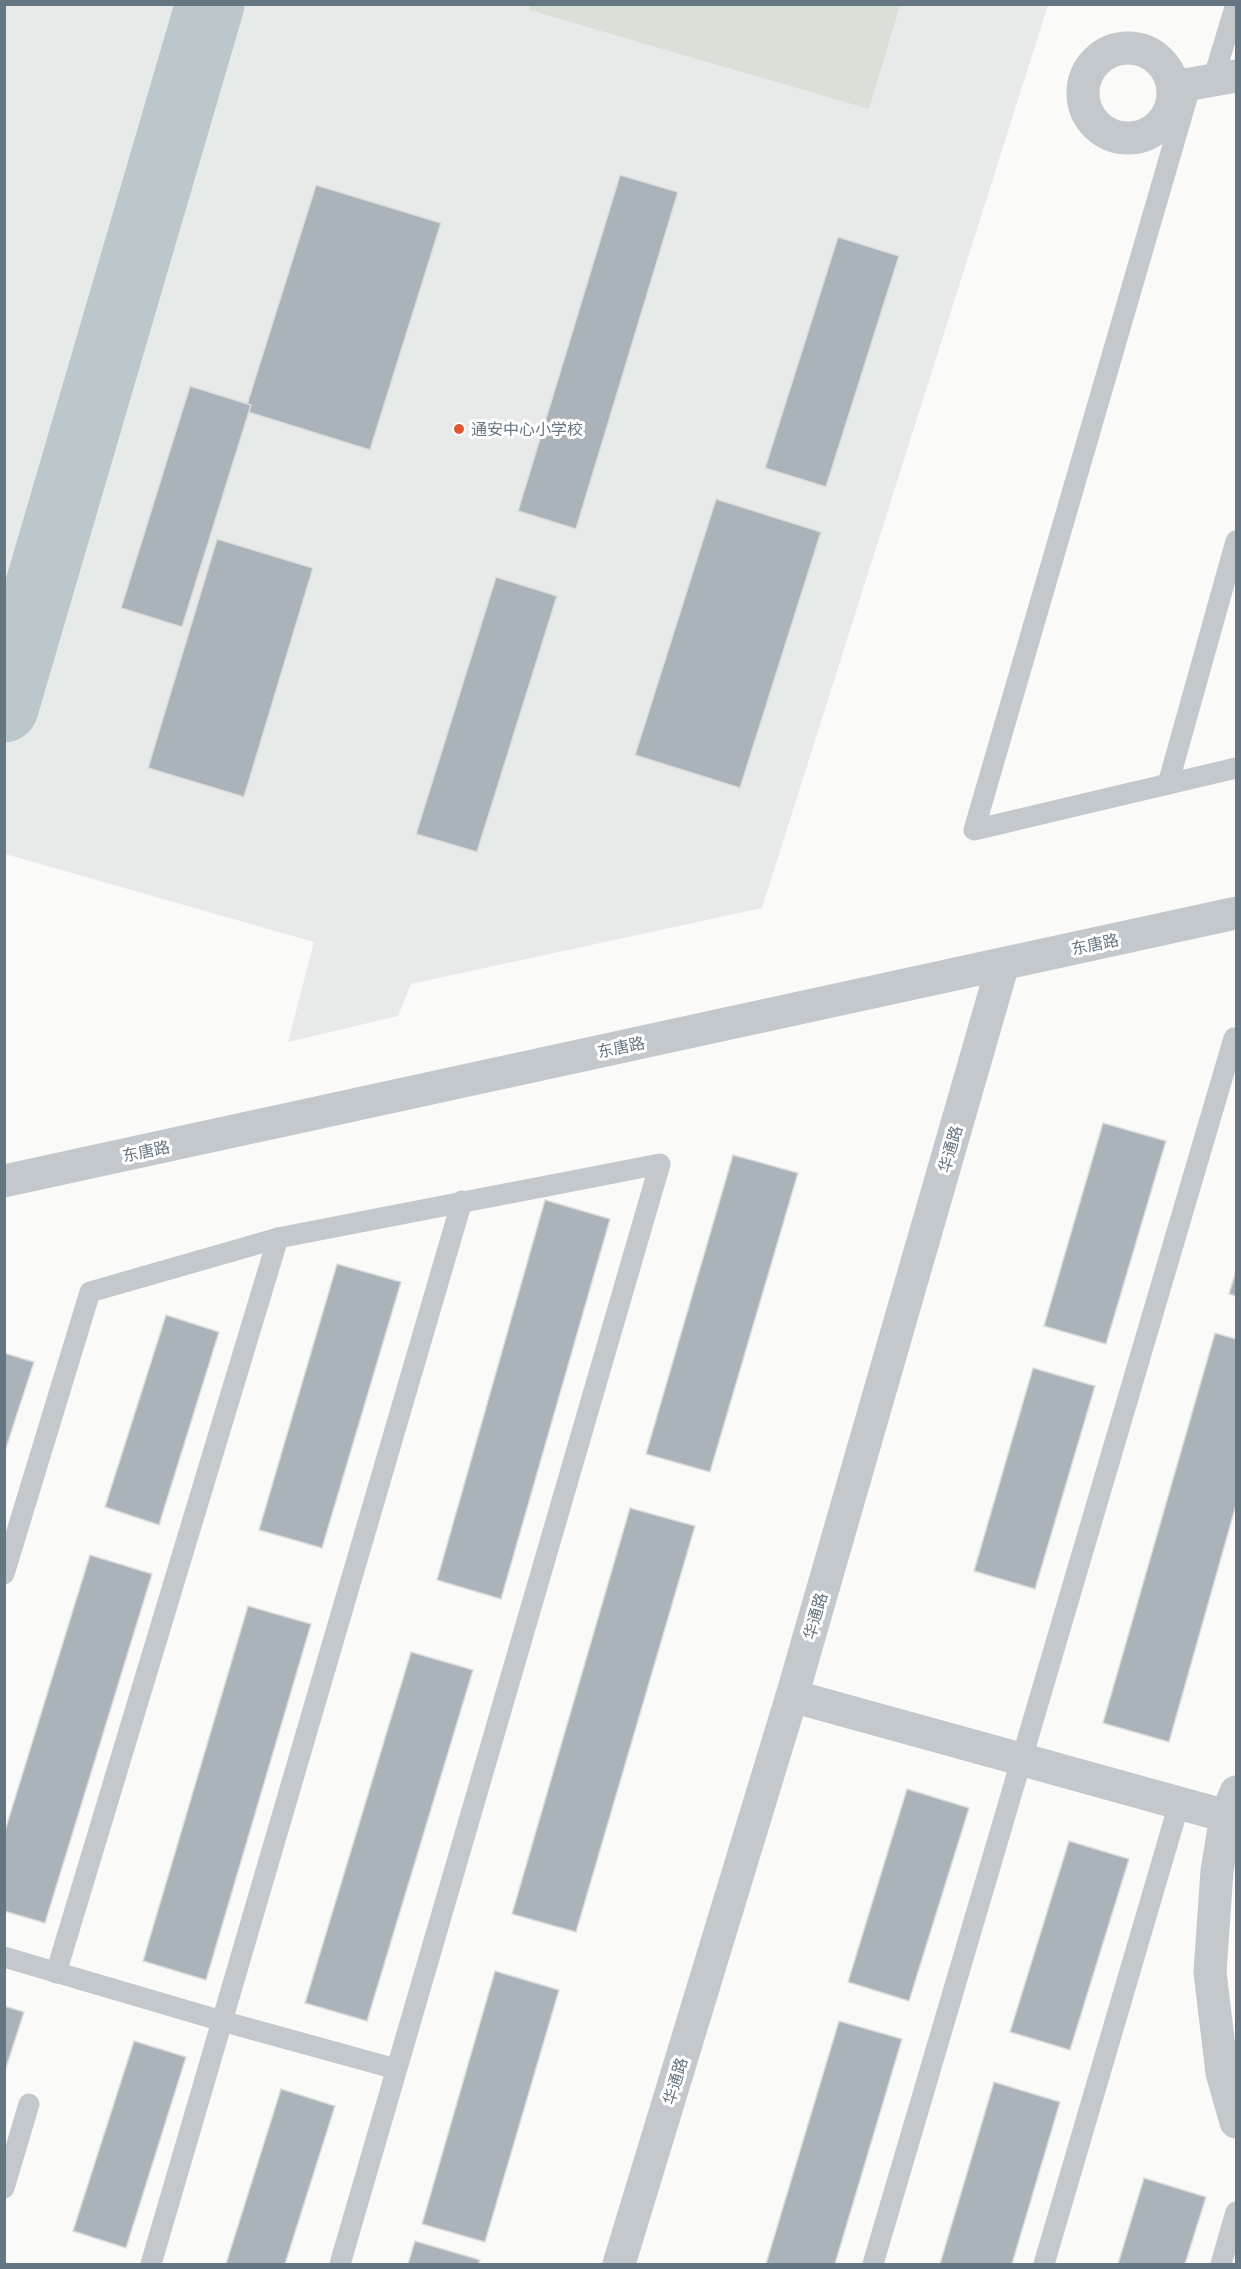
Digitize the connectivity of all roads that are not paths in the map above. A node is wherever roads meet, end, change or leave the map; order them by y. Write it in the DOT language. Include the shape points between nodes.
graph roads {
  1 [pos="1236,4"];
  2 [pos="1203,81"];
  3 [pos="1236,541"];
  4 [pos="1236,768"];
  5 [pos="1168,784"];
  6 [pos="1236,913"];
  7 [pos="1003,964"];
  8 [pos="1234,1038"];
  9 [pos="4,1181"];
  10 [pos="462,1201"];
  11 [pos="278,1238"];
  12 [pos="4,1574"];
  13 [pos="792,1696"];
  14 [pos="1022,1760"];
  15 [pos="1179,1804"];
  16 [pos="1231,1804"];
  17 [pos="4,1957"];
  18 [pos="56,1972"];
  19 [pos="222,2021"];
  20 [pos="396,2069"];
  21 [pos="29,2104"];
  22 [pos="1236,2122"];
  23 [pos="4,2188"];
  24 [pos="1236,2212"];
  25 [pos="151,2265"];
  26 [pos="340,2265"];
  27 [pos="619,2265"];
  28 [pos="873,2265"];
  29 [pos="1044,2265"];
  30 [pos="1221,2265"];
  1 -- 2 [label="lane"];
  2 -- 5 [label="lane" via="974,830"];
  3 -- 5 [label="lane"];
  4 -- 5 [label="lane"];
  6 -- 7 [label="street, 东唐路"];
  7 -- 9 [label="street, 东唐路"];
  7 -- 13 [label="street, 华通路"];
  8 -- 14 [label="lane"];
  10 -- 11 [label="lane"];
  10 -- 19 [label="lane"];
  10 -- 20 [label="lane" via="660,1164"];
  11 -- 12 [label="lane" via="90,1292"];
  11 -- 18 [label="lane"];
  13 -- 14 [label="street"];
  13 -- 27 [label="street, 华通路"];
  14 -- 15 [label="street"];
  14 -- 28 [label="lane"];
  15 -- 16 [label="street"];
  15 -- 29 [label="lane"];
  16 -- 22 [label="street" via="1217,1872 1210,1972 1222,2073"];
  17 -- 18 [label="lane"];
  18 -- 19 [label="lane"];
  19 -- 20 [label="lane"];
  19 -- 25 [label="lane"];
  20 -- 26 [label="lane"];
  21 -- 23 [label="lane"];
  24 -- 30 [label="lane"];
}
